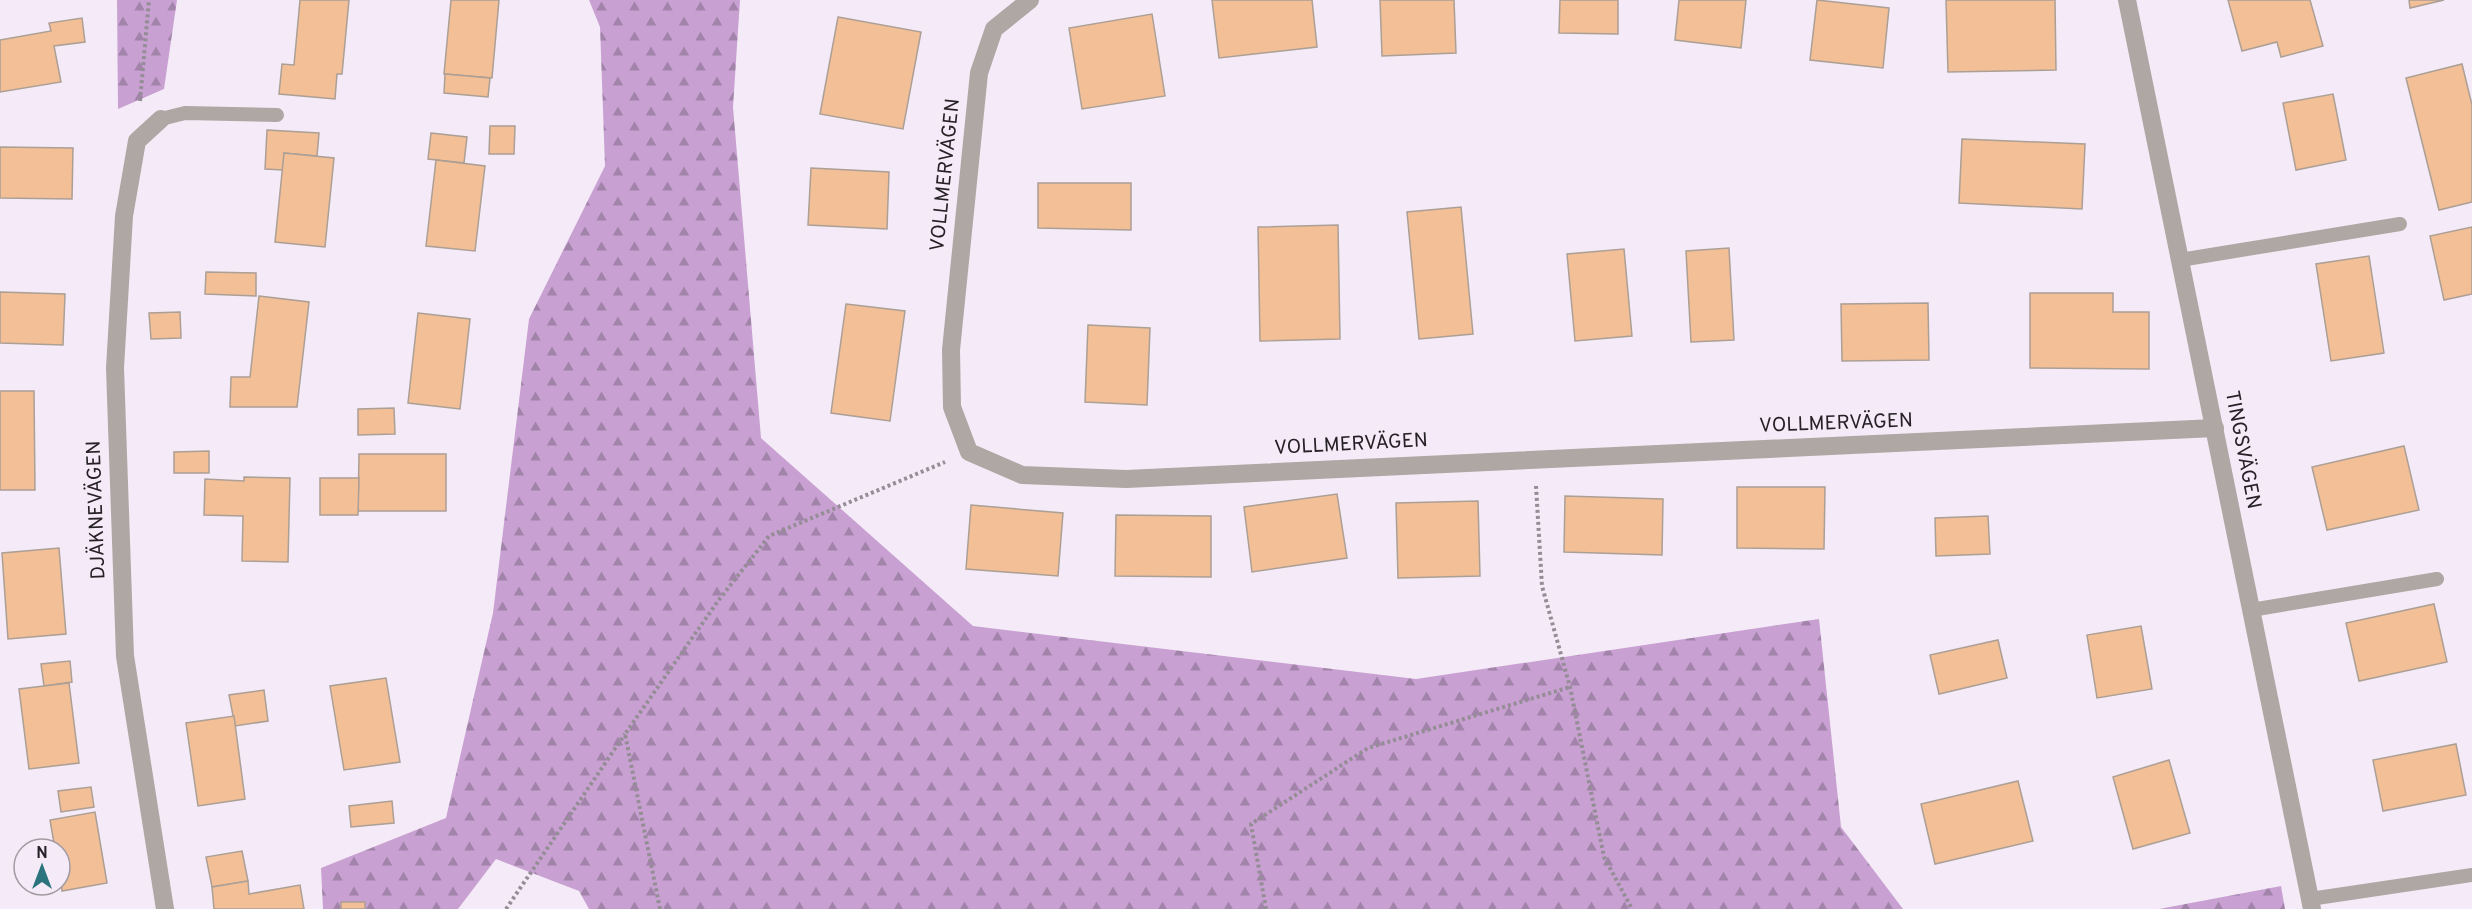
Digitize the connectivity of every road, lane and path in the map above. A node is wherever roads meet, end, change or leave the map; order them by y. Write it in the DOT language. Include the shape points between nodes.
graph roads {
  1 [pos="149,0"];
  2 [pos="1030,0"];
  3 [pos="2127,0"];
  4 [pos="277,115"];
  5 [pos="161,119"];
  6 [pos="136,141"];
  7 [pos="2400,224"];
  8 [pos="2180,260"];
  9 [pos="2215,429"];
  10 [pos="969,452"];
  11 [pos="1535,459"];
  12 [pos="2437,579"];
  13 [pos="2252,610"];
  14 [pos="1570,687"];
  15 [pos="625,734"];
  16 [pos="2472,875"];
  17 [pos="2311,904"];
  18 [pos="165,909"];
  19 [pos="506,909"];
  20 [pos="660,909"];
  21 [pos="1266,909"];
  22 [pos="1632,909"];
  1 -- 6 [label="path"];
  2 -- 10 [label="street, VOLLMERVÄGEN" via="994,29 979,73 951,350 952,407"];
  3 -- 8 [label="street, TINGSVÄGEN"];
  4 -- 5 [label="lane" via="185,112"];
  5 -- 6 [label="street"];
  6 -- 18 [label="street, DJÄKNEVÄGEN" via="124,216 115,368 124,644"];
  7 -- 8 [label="lane"];
  8 -- 9 [label="street, TINGSVÄGEN"];
  9 -- 11 [label="street, VOLLMERVÄGEN"];
  9 -- 13 [label="street, TINGSVÄGEN"];
  10 -- 11 [label="street, VOLLMERVÄGEN" via="1022,475 1126,479"];
  10 -- 15 [label="path" via="769,536 717,601"];
  11 -- 14 [label="path" via="1542,586"];
  12 -- 13 [label="lane"];
  13 -- 17 [label="street, TINGSVÄGEN"];
  14 -- 21 [label="path" via="1368,748 1251,824"];
  14 -- 22 [label="path" via="1604,857"];
  15 -- 19 [label="path"];
  15 -- 20 [label="path"];
  16 -- 17 [label="lane"];
}
